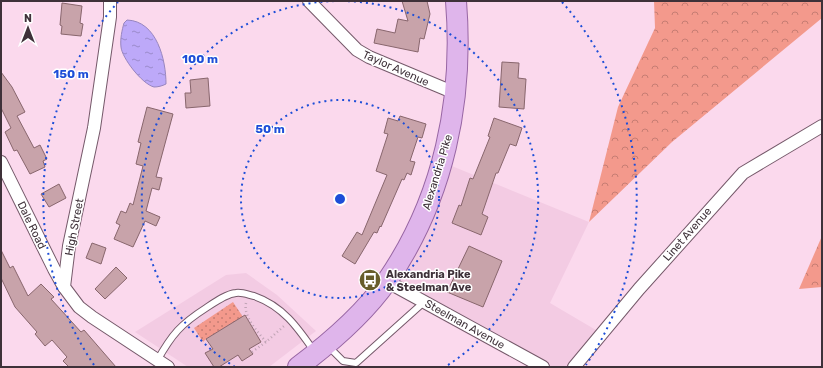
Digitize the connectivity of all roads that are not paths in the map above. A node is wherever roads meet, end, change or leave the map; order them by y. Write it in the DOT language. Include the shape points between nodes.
graph roads {
  1 [pos="110,1"];
  2 [pos="308,1"];
  3 [pos="456,1"];
  4 [pos="455,93"];
  5 [pos="822,126"];
  6 [pos="1,162"];
  7 [pos="386,281"];
  8 [pos="64,287"];
  9 [pos="424,302"];
  10 [pos="321,349"];
  11 [pos="163,364"];
  12 [pos="358,365"];
  13 [pos="298,367"];
  14 [pos="543,367"];
  15 [pos="574,367"];
  1 -- 8 [label="street, High Street" via="94,128 69,246"];
  2 -- 4 [label="street, Taylor Avenue" via="357,50"];
  3 -- 4 [label="main road, Alexandria Pike" via="458,48"];
  4 -- 7 [label="main road, Alexandria Pike" via="442,162 428,205 411,241"];
  5 -- 15 [label="street, Linet Avenue" via="742,173"];
  6 -- 8 [label="street, Dale Road"];
  7 -- 9 [label="street, Steelman Avenue"];
  7 -- 10 [label="main road, Alexandria Pike" via="358,315"];
  8 -- 11 [label="street" via="79,307"];
  9 -- 12 [label="lane"];
  9 -- 14 [label="street, Steelman Avenue"];
  10 -- 11 [label="lane" via="281,310 263,299 237,292 187,320 171,336"];
  10 -- 12 [label="lane" via="343,361"];
  10 -- 13 [label="main road, Alexandria Pike"];
}
